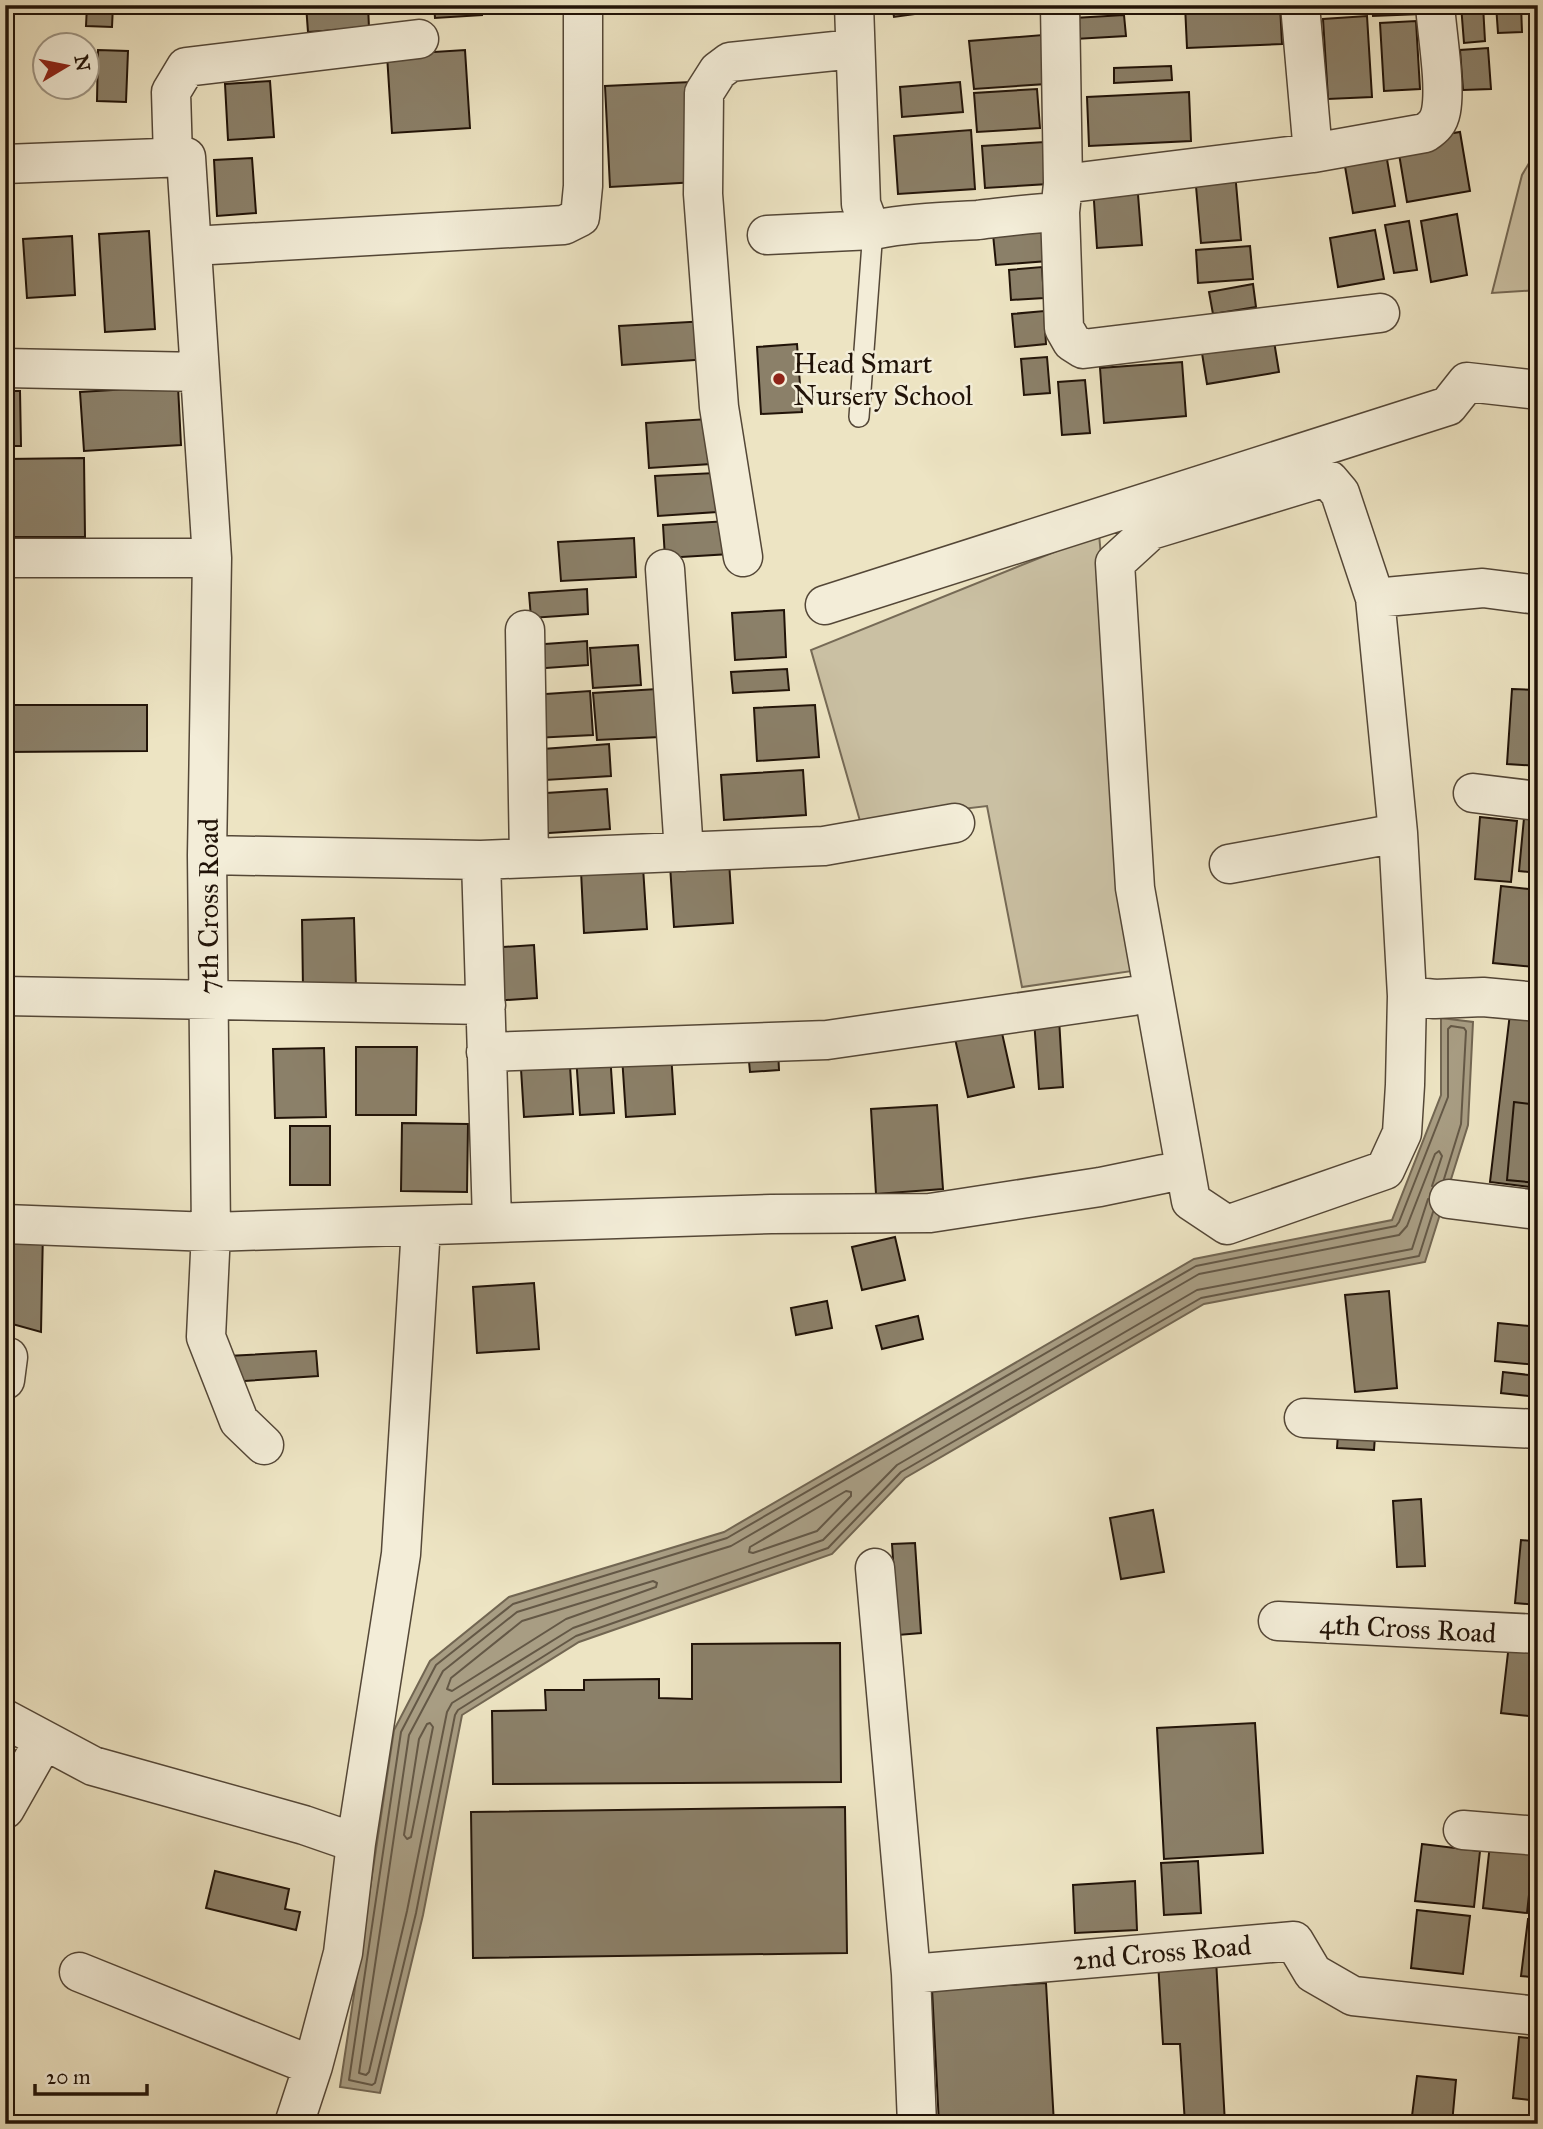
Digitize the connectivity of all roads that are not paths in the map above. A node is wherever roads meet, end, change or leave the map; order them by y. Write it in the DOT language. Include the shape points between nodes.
graph roads {
  1 [pos="583,5"];
  2 [pos="854,5"];
  3 [pos="1060,5"];
  4 [pos="1300,5"];
  5 [pos="1435,5"];
  6 [pos="419,39"];
  7 [pos="854,49"];
  8 [pos="1313,153"];
  9 [pos="173,158"];
  10 [pos="5,164"];
  11 [pos="1061,198"];
  12 [pos="873,230"];
  13 [pos="766,235"];
  14 [pos="192,246"];
  15 [pos="1380,313"];
  16 [pos="5,368"];
  17 [pos="200,372"];
  18 [pos="1538,390"];
  19 [pos="859,417"];
  20 [pos="743,557"];
  21 [pos="5,558"];
  22 [pos="212,558"];
  23 [pos="665,569"];
  24 [pos="1538,595"];
  25 [pos="1376,598"];
  26 [pos="825,606"];
  27 [pos="525,630"];
  28 [pos="1474,793"];
  29 [pos="1538,801"];
  30 [pos="955,823"];
  31 [pos="1398,833"];
  32 [pos="684,852"];
  33 [pos="207,855"];
  34 [pos="529,858"];
  35 [pos="481,860"];
  36 [pos="1229,864"];
  37 [pos="5,996"];
  38 [pos="1133,996"];
  39 [pos="1407,996"];
  40 [pos="209,1001"];
  41 [pos="1538,1002"];
  42 [pos="486,1005"];
  43 [pos="486,1052"];
  44 [pos="1163,1174"];
  45 [pos="1449,1199"];
  46 [pos="1538,1210"];
  47 [pos="492,1222"];
  48 [pos="5,1224"];
  49 [pos="421,1227"];
  50 [pos="211,1232"];
  51 [pos="1304,1418"];
  52 [pos="1538,1429"];
  53 [pos="264,1445"];
  54 [pos="876,1567"];
  55 [pos="1278,1621"];
  56 [pos="1538,1634"];
  57 [pos="5,1719"];
  58 [pos="44,1740"];
  59 [pos="5,1810"];
  60 [pos="1463,1829"];
  61 [pos="1538,1836"];
  62 [pos="356,1843"];
  63 [pos="79,1972"];
  64 [pos="911,1975"];
  65 [pos="1538,2016"];
  66 [pos="313,2066"];
  67 [pos="294,2124"];
  68 [pos="918,2124"];
  1 -- 14 [label="street" via="580,217 564,225"];
  2 -- 7 [label="street"];
  3 -- 11 [label="street"];
  4 -- 8 [label="street"];
  5 -- 8 [label="street" via="1441,86 1436,125 1425,133"];
  6 -- 9 [label="street" via="186,67 171,92"];
  7 -- 12 [label="street" via="862,204"];
  7 -- 20 [label="street" via="730,62 704,93 703,194 719,407"];
  8 -- 11 [label="street"];
  9 -- 10 [label="street"];
  9 -- 14 [label="street, 7th Cross Road" via="186,157"];
  11 -- 12 [label="street" via="1027,213"];
  11 -- 15 [label="street" via="1064,328 1083,349"];
  12 -- 13 [label="street"];
  12 -- 19 [label="lane"];
  14 -- 17 [label="street, 7th Cross Road"];
  16 -- 17 [label="street"];
  17 -- 22 [label="street, 7th Cross Road"];
  18 -- 26 [label="street" via="1467,382 1448,406"];
  21 -- 22 [label="street"];
  22 -- 33 [label="street, 7th Cross Road"];
  23 -- 32 [label="street"];
  24 -- 25 [label="street" via="1483,588"];
  25 -- 31 [label="street"];
  25 -- 39 [label="street" via="1340,493 1322,478 1151,530 1115,563 1135,888 1191,1201 1227,1225 1385,1170 1402,1133"];
  27 -- 34 [label="street"];
  28 -- 29 [label="street"];
  30 -- 32 [label="street" via="824,846"];
  31 -- 36 [label="street"];
  31 -- 39 [label="street"];
  32 -- 34 [label="street"];
  33 -- 35 [label="street"];
  33 -- 40 [label="street, 7th Cross Road"];
  34 -- 35 [label="street"];
  35 -- 42 [label="street"];
  37 -- 40 [label="street"];
  38 -- 43 [label="street" via="827,1040"];
  39 -- 41 [label="street"];
  40 -- 42 [label="street"];
  40 -- 50 [label="street, 7th Cross Road"];
  42 -- 43 [label="street"];
  43 -- 47 [label="street"];
  44 -- 47 [label="street" via="930,1213"];
  45 -- 46 [label="street"];
  47 -- 49 [label="street"];
  48 -- 50 [label="street"];
  49 -- 50 [label="street"];
  49 -- 62 [label="street" via="401,1553"];
  50 -- 53 [label="street, 7th Cross Road" via="206,1338 239,1421"];
  51 -- 52 [label="street"];
  54 -- 64 [label="street"];
  55 -- 56 [label="street, 4th Cross Road"];
  57 -- 58 [label="street"];
  58 -- 59 [label="street"];
  58 -- 62 [label="street" via="93,1766"];
  60 -- 61 [label="street"];
  62 -- 66 [label="street" via="342,1953"];
  63 -- 66 [label="street"];
  64 -- 65 [label="street, 2nd Cross Road" via="1294,1941 1313,1973 1353,1996"];
  64 -- 68 [label="street"];
  66 -- 67 [label="street"];
}
